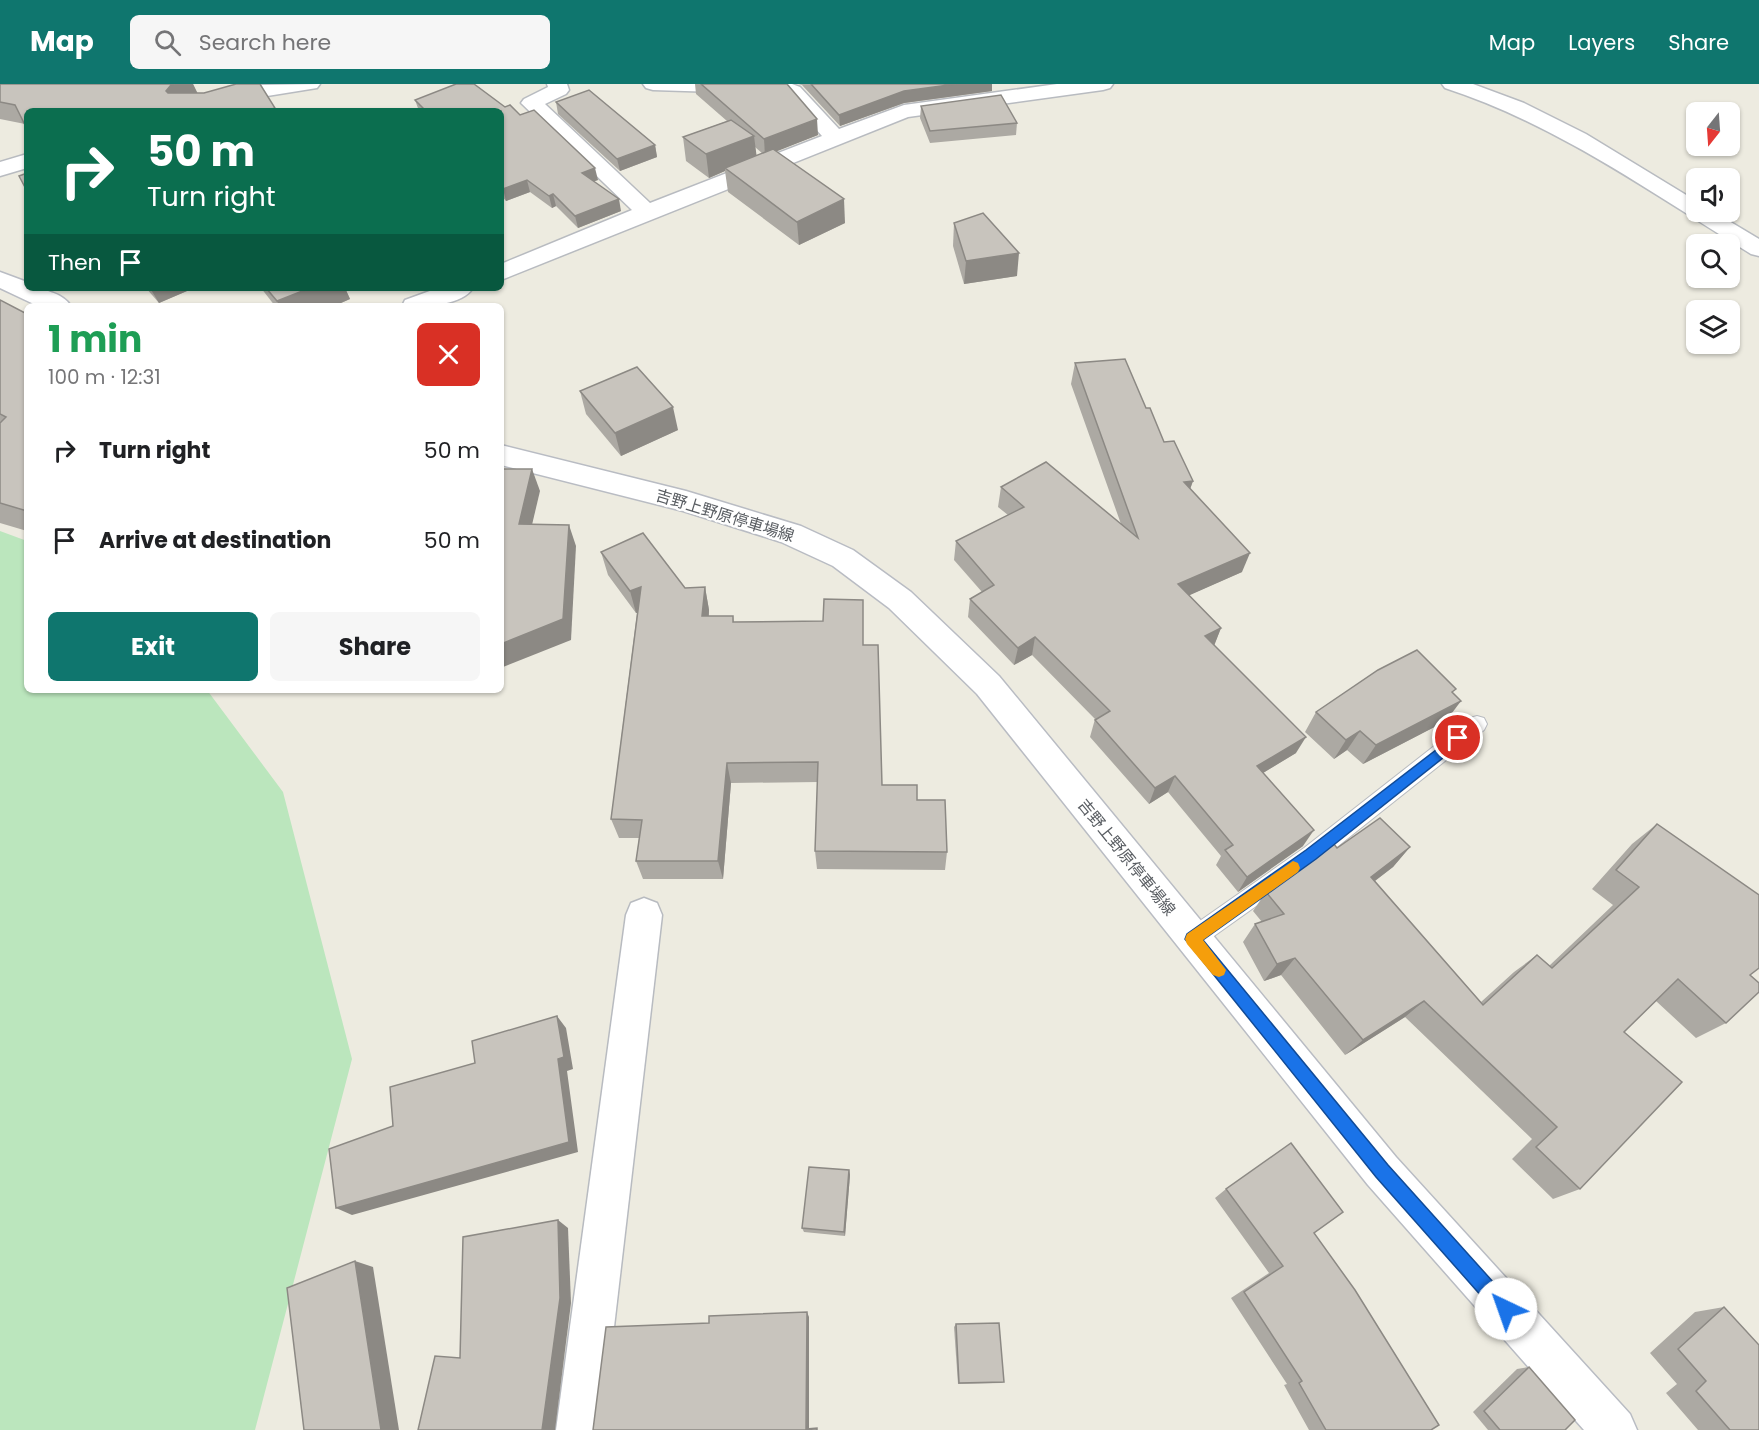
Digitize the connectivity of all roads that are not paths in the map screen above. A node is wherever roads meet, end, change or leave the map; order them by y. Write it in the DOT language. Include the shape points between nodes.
graph roads {
  1 [pos="310,84"];
  2 [pos="557,84"];
  3 [pos="653,84"];
  4 [pos="1103,84"];
  5 [pos="1452,84"];
  6 [pos="200,108"];
  7 [pos="837,139"];
  8 [pos="24,161"];
  9 [pos="0,169"];
  10 [pos="1686,204"];
  11 [pos="647,212"];
  12 [pos="1716,222"];
  13 [pos="1759,249"];
  14 [pos="504,272"];
  15 [pos="0,279"];
  16 [pos="24,290"];
  17 [pos="26,291"];
  18 [pos="453,291"];
  19 [pos="52,303"];
  20 [pos="422,303"];
  21 [pos="511,458"];
  22 [pos="1477,724"];
  23 [pos="644,915"];
  24 [pos="1192,939"];
  25 [pos="579,1430"];
  26 [pos="1614,1430"];
  1 -- 6 [label="street" via="259,91"];
  2 -- 11 [label="street" via="560,90 531,103"];
  3 -- 7 [label="street" via="784,88 793,91"];
  4 -- 7 [label="street" via="904,111"];
  5 -- 10 [label="street" via="1483,92 1545,119"];
  7 -- 11 [label="street"];
  8 -- 9 [label="street"];
  11 -- 14 [label="street"];
  12 -- 13 [label="street"];
  15 -- 16 [label="street"];
  17 -- 19 [label="street"];
  18 -- 20 [label="street"];
  21 -- 24 [label="street, 吉野上野原停車場線" via="686,501 790,534 843,558 900,600 988,685"];
  22 -- 24 [label="lane" via="1311,855"];
  23 -- 25 [label="street"];
  24 -- 26 [label="street, 吉野上野原停車場線" via="1382,1171"];
}
